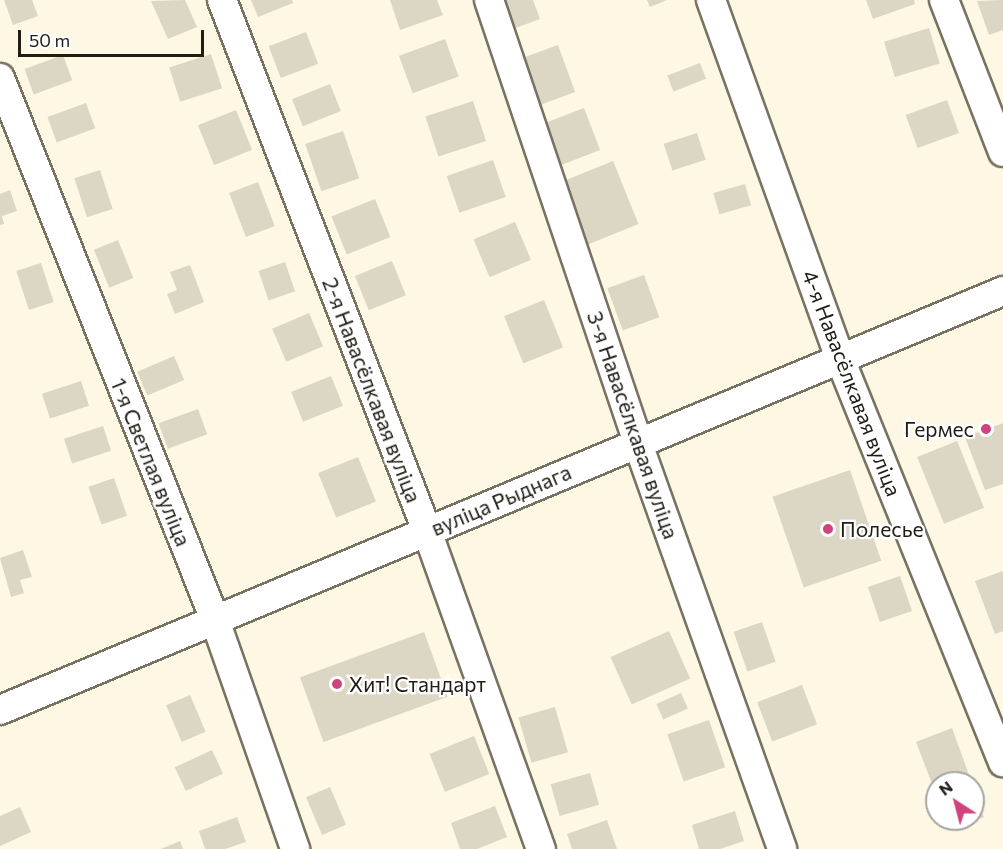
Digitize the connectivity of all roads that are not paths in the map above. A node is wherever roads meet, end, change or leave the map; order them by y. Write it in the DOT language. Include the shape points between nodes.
graph roads {
  1 [pos="222,0"];
  2 [pos="489,0"];
  3 [pos="711,0"];
  4 [pos="944,0"];
  5 [pos="0,78"];
  6 [pos="1003,152"];
  7 [pos="1003,291"];
  8 [pos="840,359"];
  9 [pos="638,444"];
  10 [pos="427,531"];
  11 [pos="215,620"];
  12 [pos="0,710"];
  13 [pos="1003,762"];
  14 [pos="295,849"];
  15 [pos="542,849"];
  16 [pos="783,849"];
  1 -- 10 [label="street, 2-я Навасёлкавая вуліца"];
  2 -- 9 [label="street, 3-я Навасёлкавая вуліца"];
  3 -- 8 [label="street, 4-я Навасёлкавая вуліца"];
  4 -- 6 [label="street"];
  5 -- 11 [label="street, 1-я Светлая вуліца"];
  7 -- 8 [label="street, вуліца Рыднага"];
  8 -- 9 [label="street, вуліца Рыднага"];
  8 -- 13 [label="street, 4-я Навасёлкавая вуліца"];
  9 -- 10 [label="street, вуліца Рыднага"];
  9 -- 16 [label="street, 3-я Навасёлкавая вуліца"];
  10 -- 11 [label="street, вуліца Рыднага"];
  10 -- 15 [label="street, 2-я Навасёлкавая вуліца"];
  11 -- 12 [label="street, вуліца Рыднага"];
  11 -- 14 [label="street, 1-я Светлая вуліца"];
}
